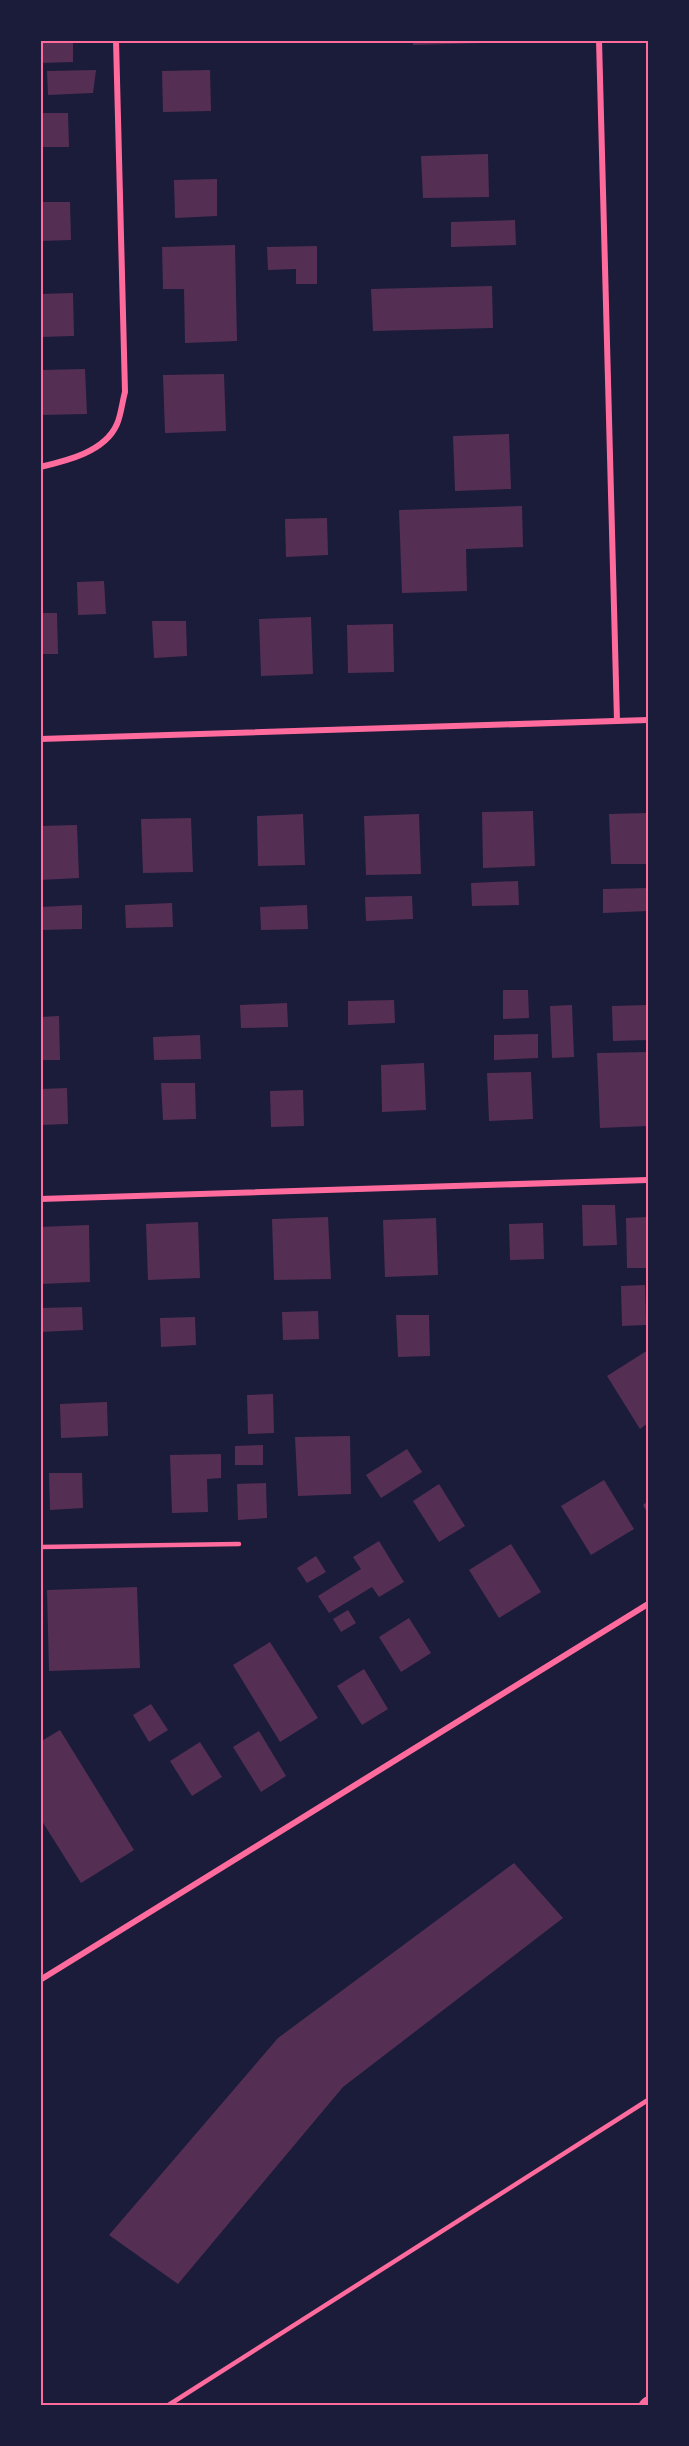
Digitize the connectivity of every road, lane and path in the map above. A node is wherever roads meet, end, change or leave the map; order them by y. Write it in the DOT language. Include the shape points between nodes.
graph roads {
  1 [pos="116,40"];
  2 [pos="599,40"];
  3 [pos="40,466"];
  4 [pos="648,720"];
  5 [pos="617,721"];
  6 [pos="40,739"];
  7 [pos="648,1180"];
  8 [pos="40,1199"];
  9 [pos="239,1544"];
  10 [pos="40,1547"];
  11 [pos="648,1604"];
  12 [pos="40,1980"];
  13 [pos="648,2100"];
  14 [pos="167,2406"];
  1 -- 3 [label="street" via="125,392 116,426 99,445 78,458"];
  2 -- 5 [label="street"];
  4 -- 5 [label="street"];
  5 -- 6 [label="street"];
  7 -- 8 [label="street"];
  9 -- 10 [label="lane"];
  11 -- 12 [label="street"];
  13 -- 14 [label="lane"];
}
